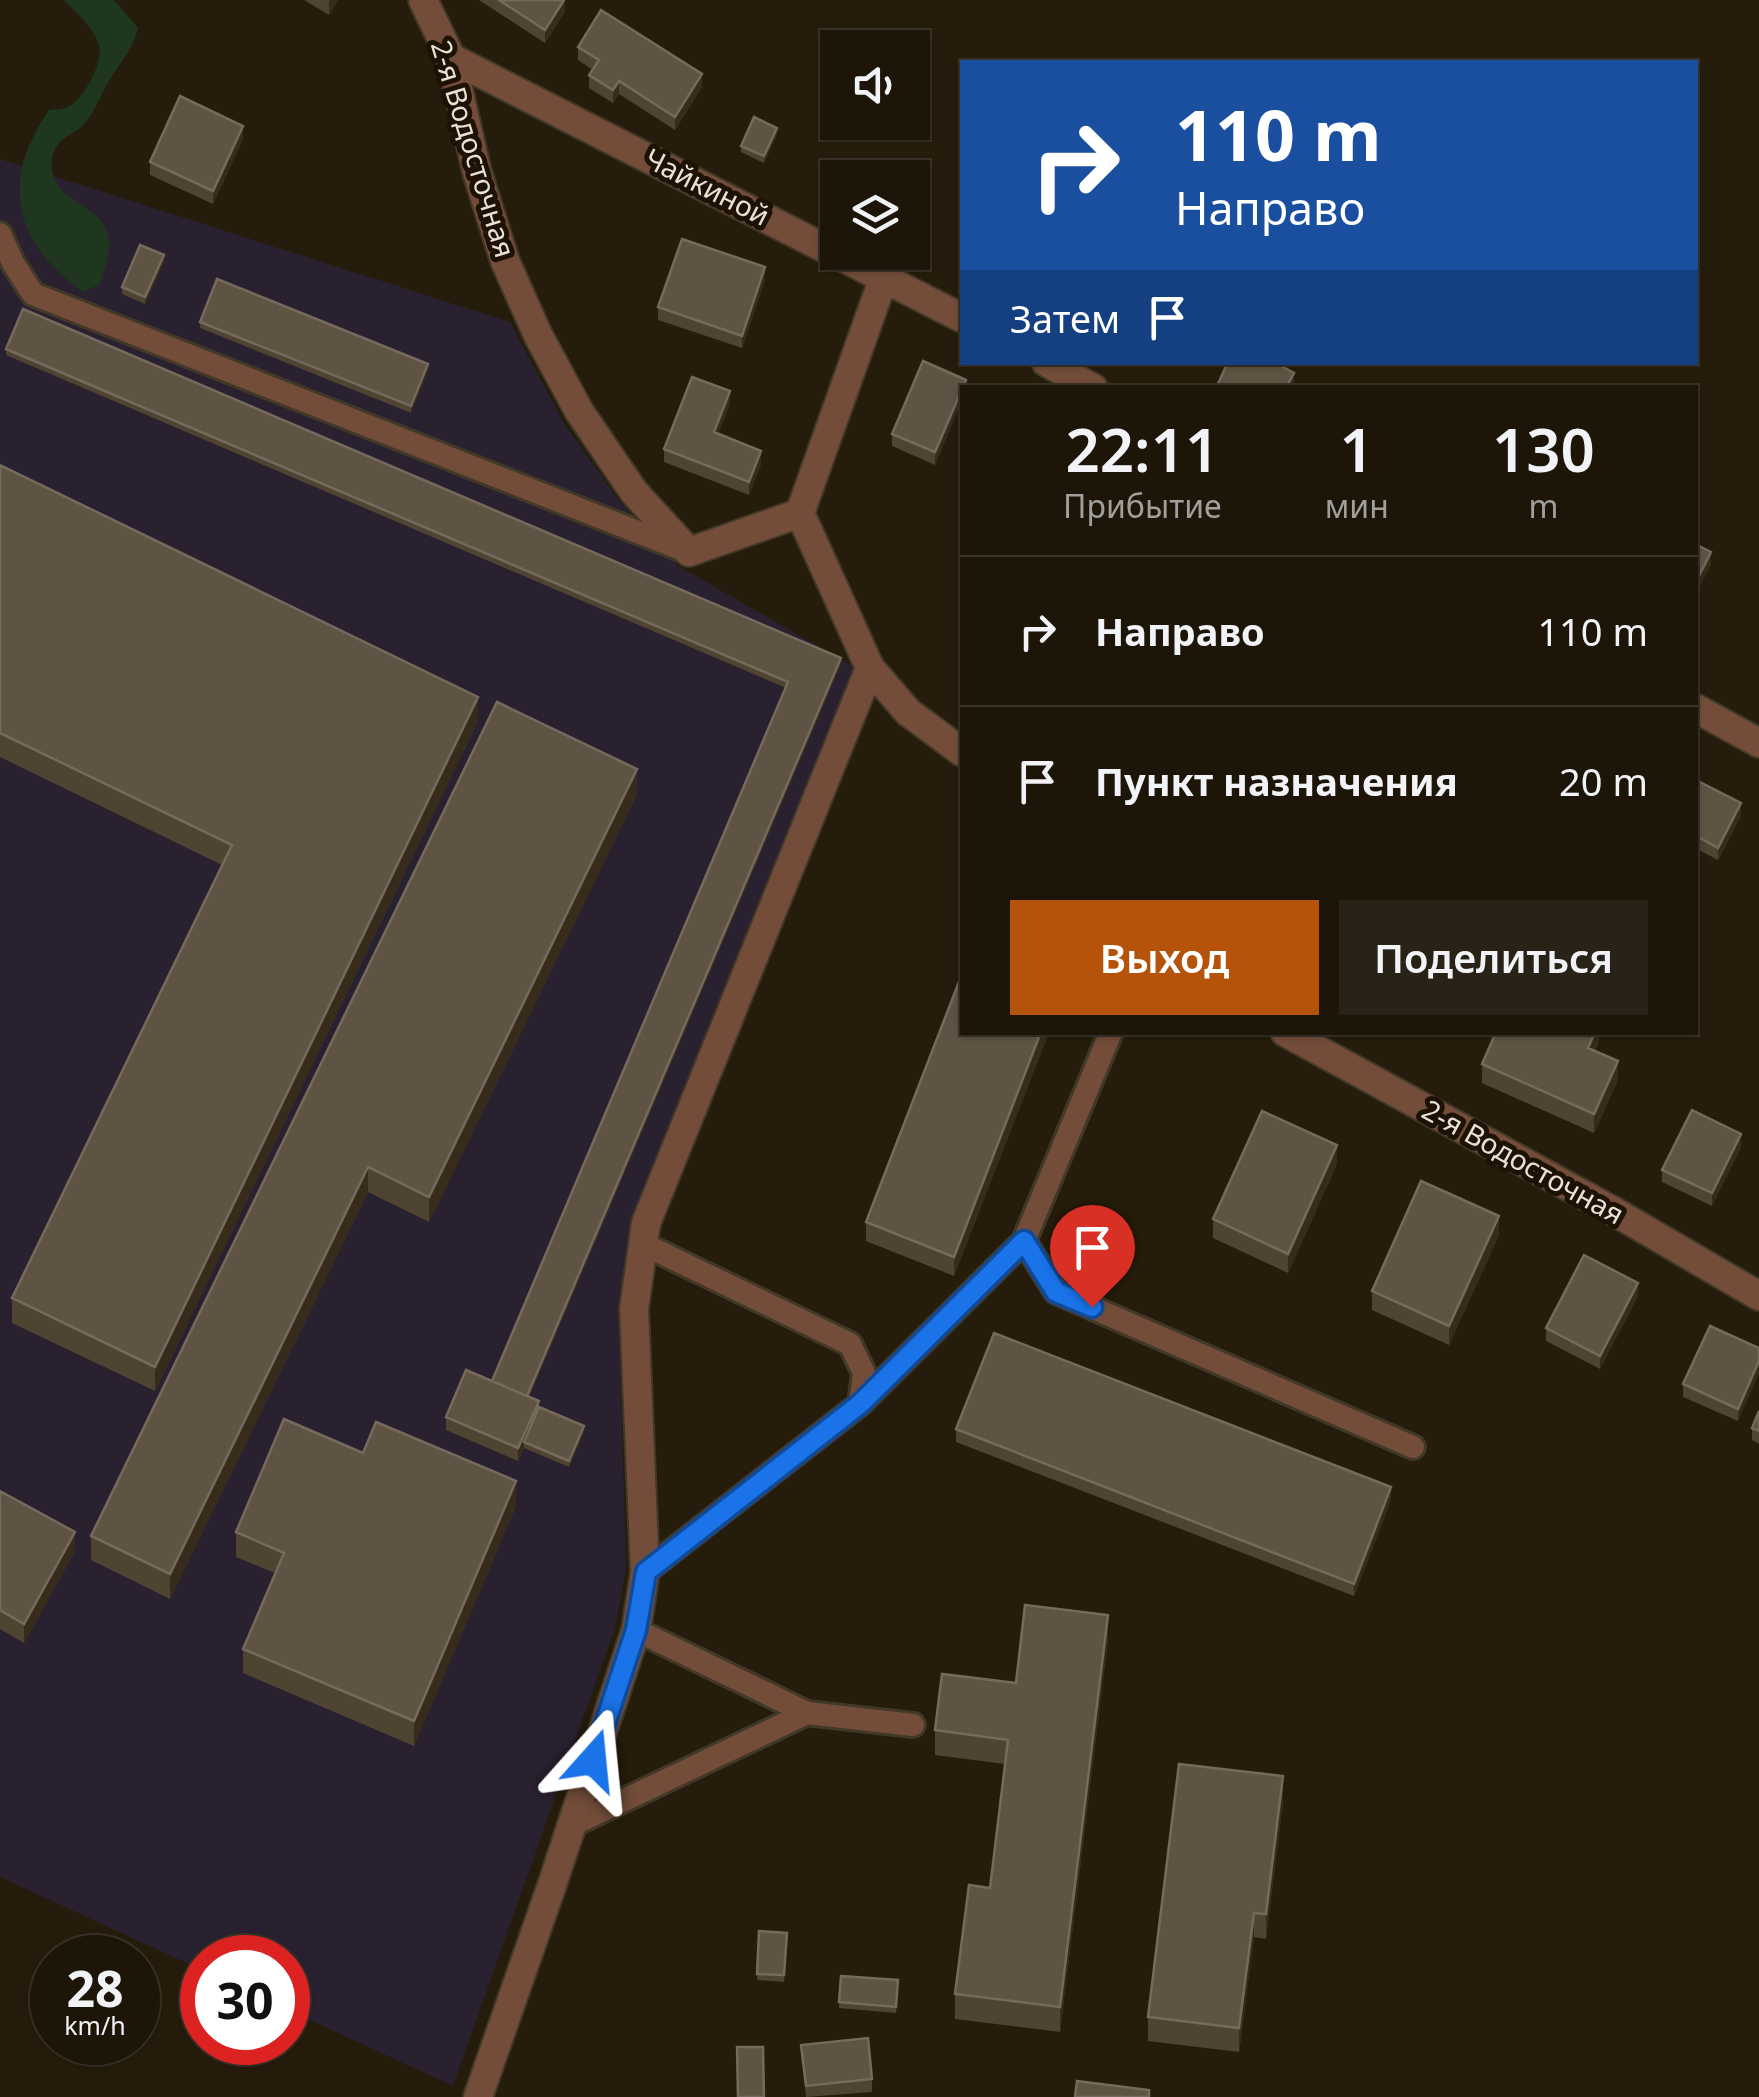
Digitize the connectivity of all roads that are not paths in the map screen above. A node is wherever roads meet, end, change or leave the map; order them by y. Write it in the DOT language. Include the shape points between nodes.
graph roads {
  1 [pos="424,0"];
  2 [pos="451,58"];
  3 [pos="0,234"];
  4 [pos="884,277"];
  5 [pos="960,317"];
  6 [pos="1051,365"];
  7 [pos="1088,385"];
  8 [pos="800,513"];
  9 [pos="689,552"];
  10 [pos="870,668"];
  11 [pos="1698,710"];
  12 [pos="1759,743"];
  13 [pos="960,751"];
  14 [pos="1110,1035"];
  15 [pos="1290,1035"];
  16 [pos="1024,1241"];
  17 [pos="643,1244"];
  18 [pos="1759,1296"];
  19 [pos="860,1404"];
  20 [pos="1413,1447"];
  21 [pos="646,1572"];
  22 [pos="636,1630"];
  23 [pos="807,1713"];
  24 [pos="913,1725"];
  25 [pos="572,1825"];
  26 [pos="478,2097"];
  1 -- 2 [label="street, 2-я Водосточная"];
  2 -- 4 [label="street, Чайкиной"];
  2 -- 9 [label="street, 2-я Водосточная" via="504,261 538,335 578,412 634,492"];
  3 -- 9 [label="lane" via="33,294"];
  4 -- 5 [label="street, Чайкиной"];
  4 -- 8 [label="street"];
  6 -- 7 [label="street"];
  8 -- 9 [label="street"];
  8 -- 10 [label="street"];
  10 -- 13 [label="street" via="908,712"];
  10 -- 17 [label="street"];
  11 -- 12 [label="street"];
  14 -- 16 [label="lane"];
  15 -- 18 [label="street, 2-я Водосточная"];
  16 -- 19 [label="lane"];
  16 -- 20 [label="lane" via="1056,1292"];
  17 -- 19 [label="lane" via="850,1344 864,1373"];
  17 -- 21 [label="street" via="634,1309"];
  19 -- 21 [label="lane"];
  21 -- 22 [label="street"];
  22 -- 23 [label="lane"];
  22 -- 25 [label="street"];
  23 -- 24 [label="lane"];
  23 -- 25 [label="lane"];
  25 -- 26 [label="street"];
}
